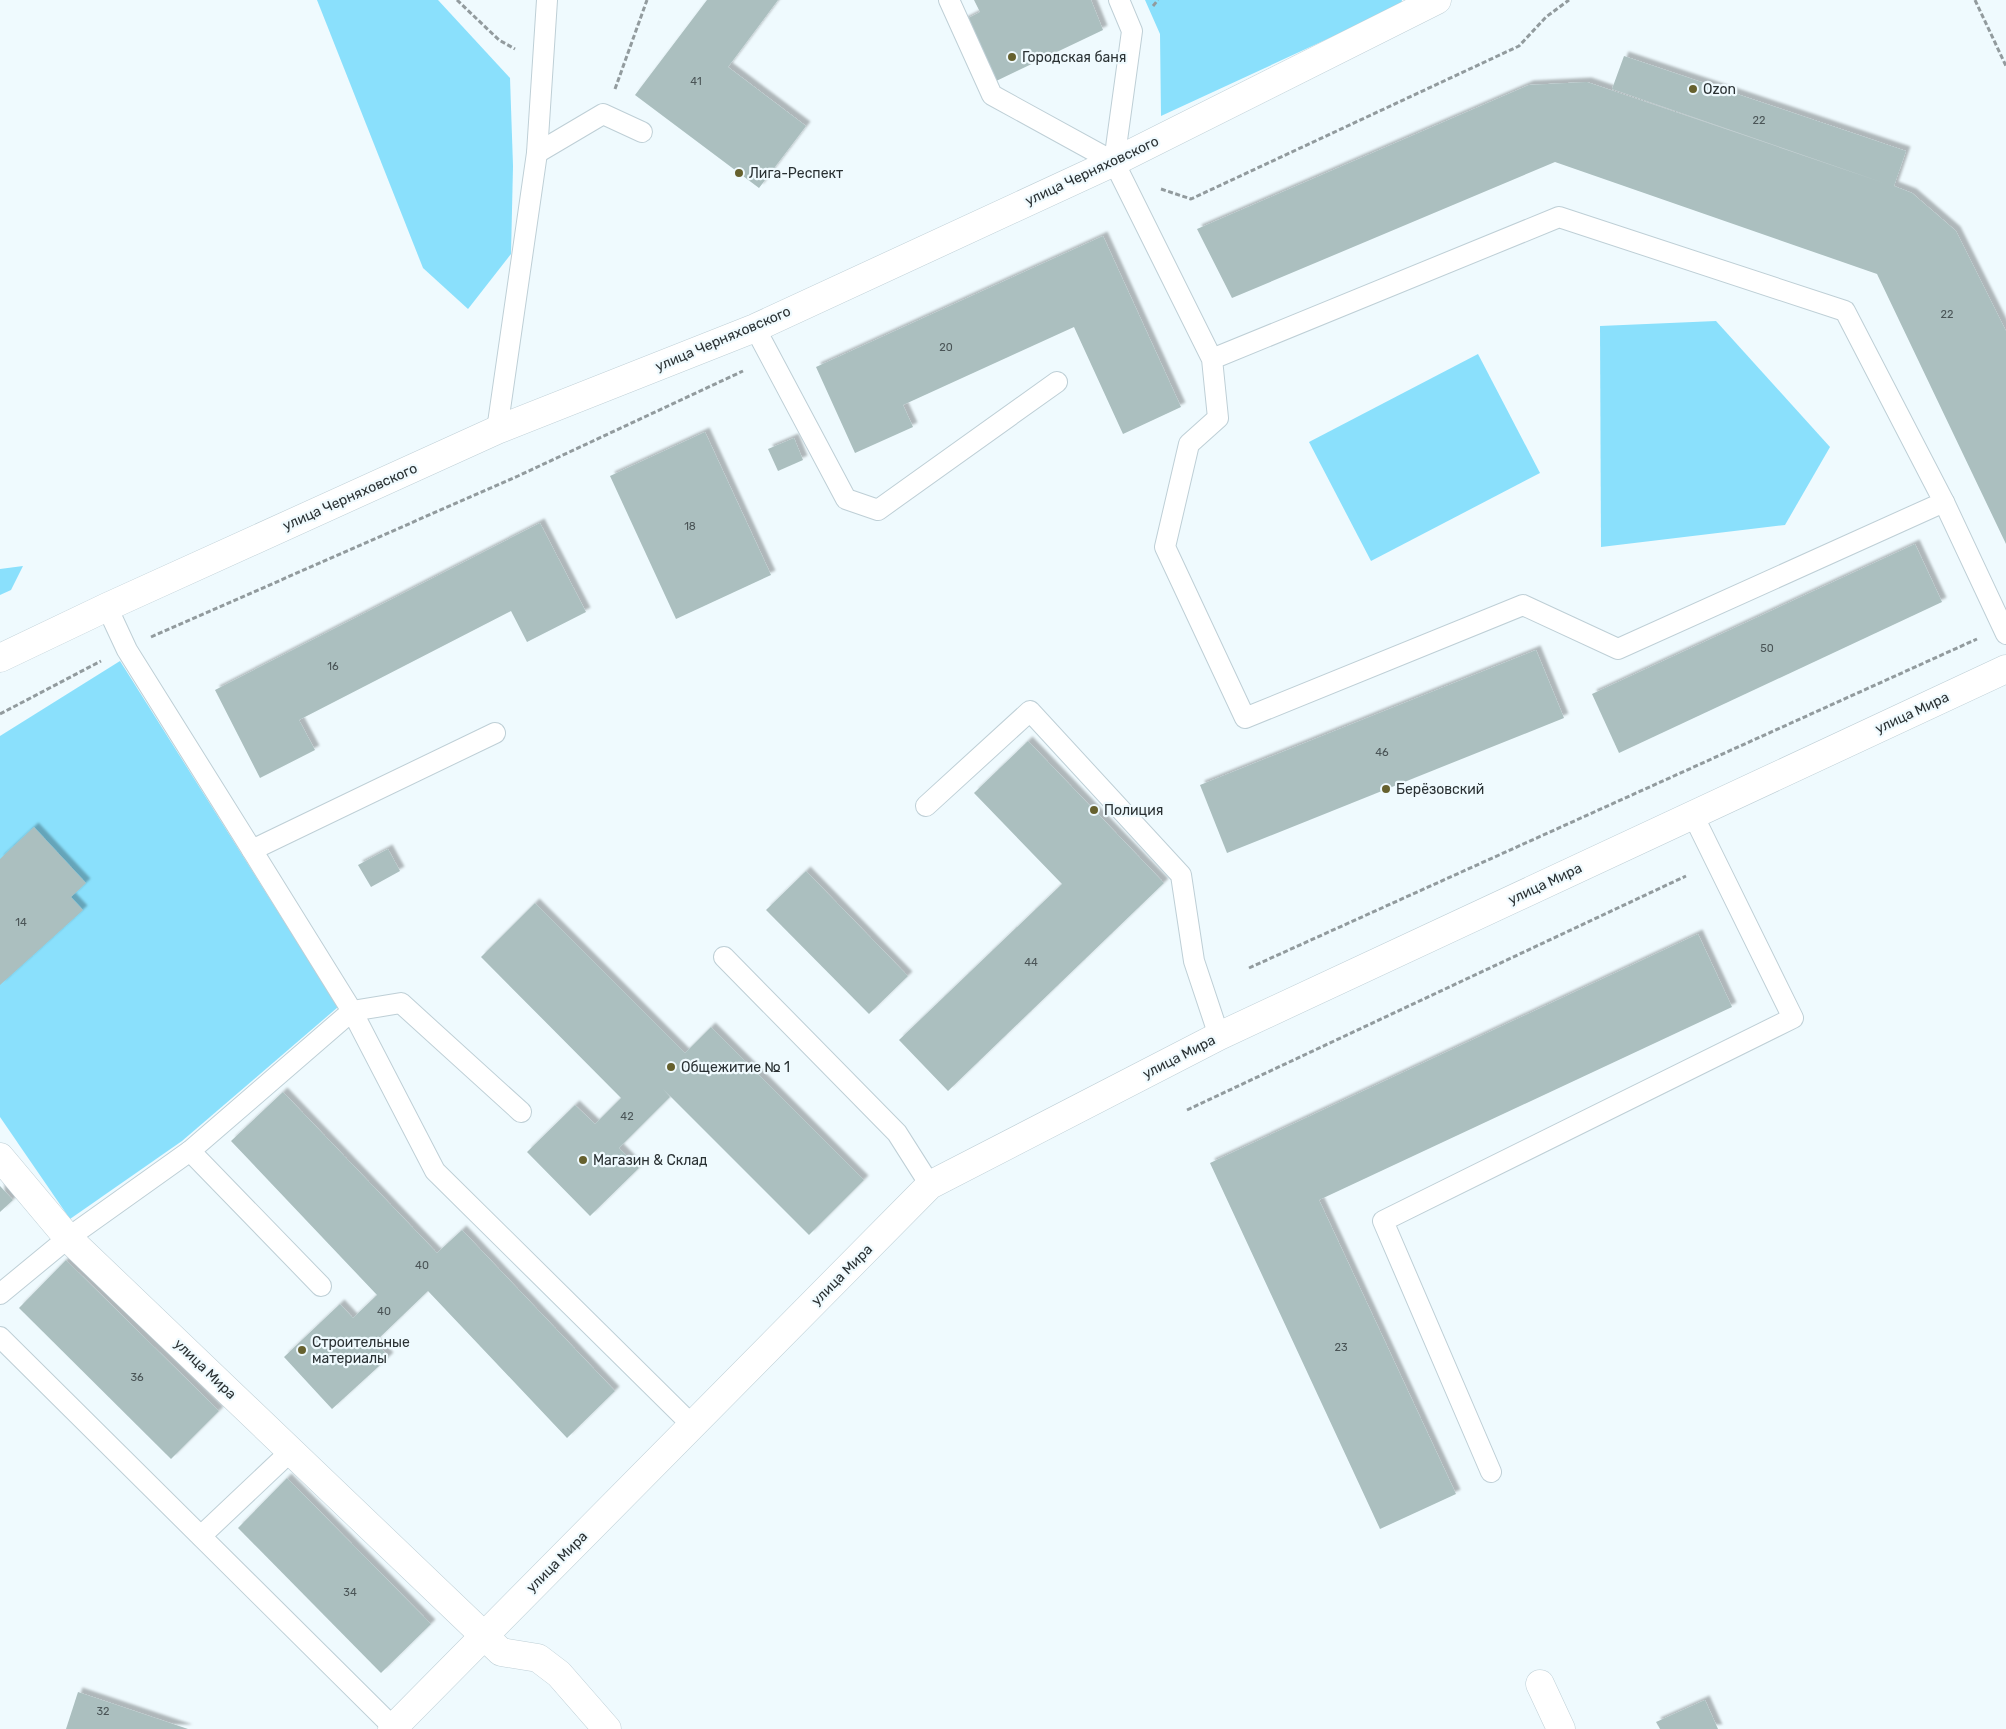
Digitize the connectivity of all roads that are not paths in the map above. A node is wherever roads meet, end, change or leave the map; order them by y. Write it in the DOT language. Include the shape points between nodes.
graph roads {
  1 [pos="547,0"];
  2 [pos="949,0"];
  3 [pos="1119,0"];
  4 [pos="1434,1"];
  5 [pos="642,132"];
  6 [pos="537,153"];
  7 [pos="1114,162"];
  8 [pos="755,328"];
  9 [pos="1212,359"];
  10 [pos="1057,382"];
  11 [pos="497,430"];
  12 [pos="1944,502"];
  13 [pos="106,607"];
  14 [pos="2004,630"];
  15 [pos="0,658"];
  16 [pos="2006,669"];
  17 [pos="496,733"];
  18 [pos="926,806"];
  19 [pos="1693,815"];
  20 [pos="252,850"];
  21 [pos="724,957"];
  22 [pos="352,1011"];
  23 [pos="1219,1036"];
  24 [pos="522,1112"];
  25 [pos="190,1151"];
  26 [pos="0,1157"];
  27 [pos="930,1185"];
  28 [pos="68,1238"];
  29 [pos="322,1286"];
  30 [pos="0,1294"];
  31 [pos="0,1337"];
  32 [pos="693,1426"];
  33 [pos="291,1451"];
  34 [pos="1491,1472"];
  35 [pos="201,1536"];
  36 [pos="484,1636"];
  37 [pos="1540,1684"];
  38 [pos="393,1728"];
  39 [pos="607,1729"];
  40 [pos="1561,1729"];
  1 -- 6 [label="lane"];
  2 -- 7 [label="lane" via="992,94"];
  3 -- 7 [label="lane" via="1132,31"];
  4 -- 7 [label="street, улица Черняховского"];
  5 -- 6 [label="lane" via="604,114"];
  6 -- 11 [label="lane"];
  7 -- 8 [label="street, улица Черняховского"];
  7 -- 9 [label="lane"];
  8 -- 10 [label="lane" via="846,499 878,510"];
  8 -- 11 [label="street, улица Черняховского"];
  9 -- 12 [label="lane" via="1559,217 1845,310"];
  9 -- 12 [label="lane" via="1218,418 1189,444 1165,547 1245,718 1524,605 1618,649"];
  11 -- 13 [label="street, улица Черняховского"];
  12 -- 14 [label="lane"];
  13 -- 15 [label="street, улица Черняховского"];
  13 -- 20 [label="lane" via="127,650"];
  16 -- 19 [label="street, улица Мира"];
  17 -- 20 [label="lane"];
  18 -- 23 [label="lane" via="1030,711 1180,875 1194,961"];
  19 -- 23 [label="street, улица Мира"];
  19 -- 34 [label="lane" via="1793,1018 1383,1221"];
  20 -- 22 [label="lane"];
  21 -- 27 [label="lane" via="897,1133"];
  22 -- 24 [label="lane" via="400,1002"];
  22 -- 25 [label="lane"];
  22 -- 32 [label="lane" via="435,1171"];
  23 -- 27 [label="street, улица Мира"];
  25 -- 28 [label="lane"];
  25 -- 29 [label="lane"];
  26 -- 28 [label="street, улица Мира"];
  27 -- 32 [label="street, улица Мира"];
  28 -- 30 [label="lane"];
  28 -- 33 [label="street, улица Мира"];
  31 -- 35 [label="lane"];
  32 -- 36 [label="street, улица Мира"];
  33 -- 35 [label="lane"];
  33 -- 36 [label="street, улица Мира"];
  35 -- 38 [label="lane"];
  36 -- 38 [label="street, улица Мира"];
  36 -- 39 [label="street" via="501,1652 538,1658 559,1674"];
  37 -- 40 [label="street"];
}
